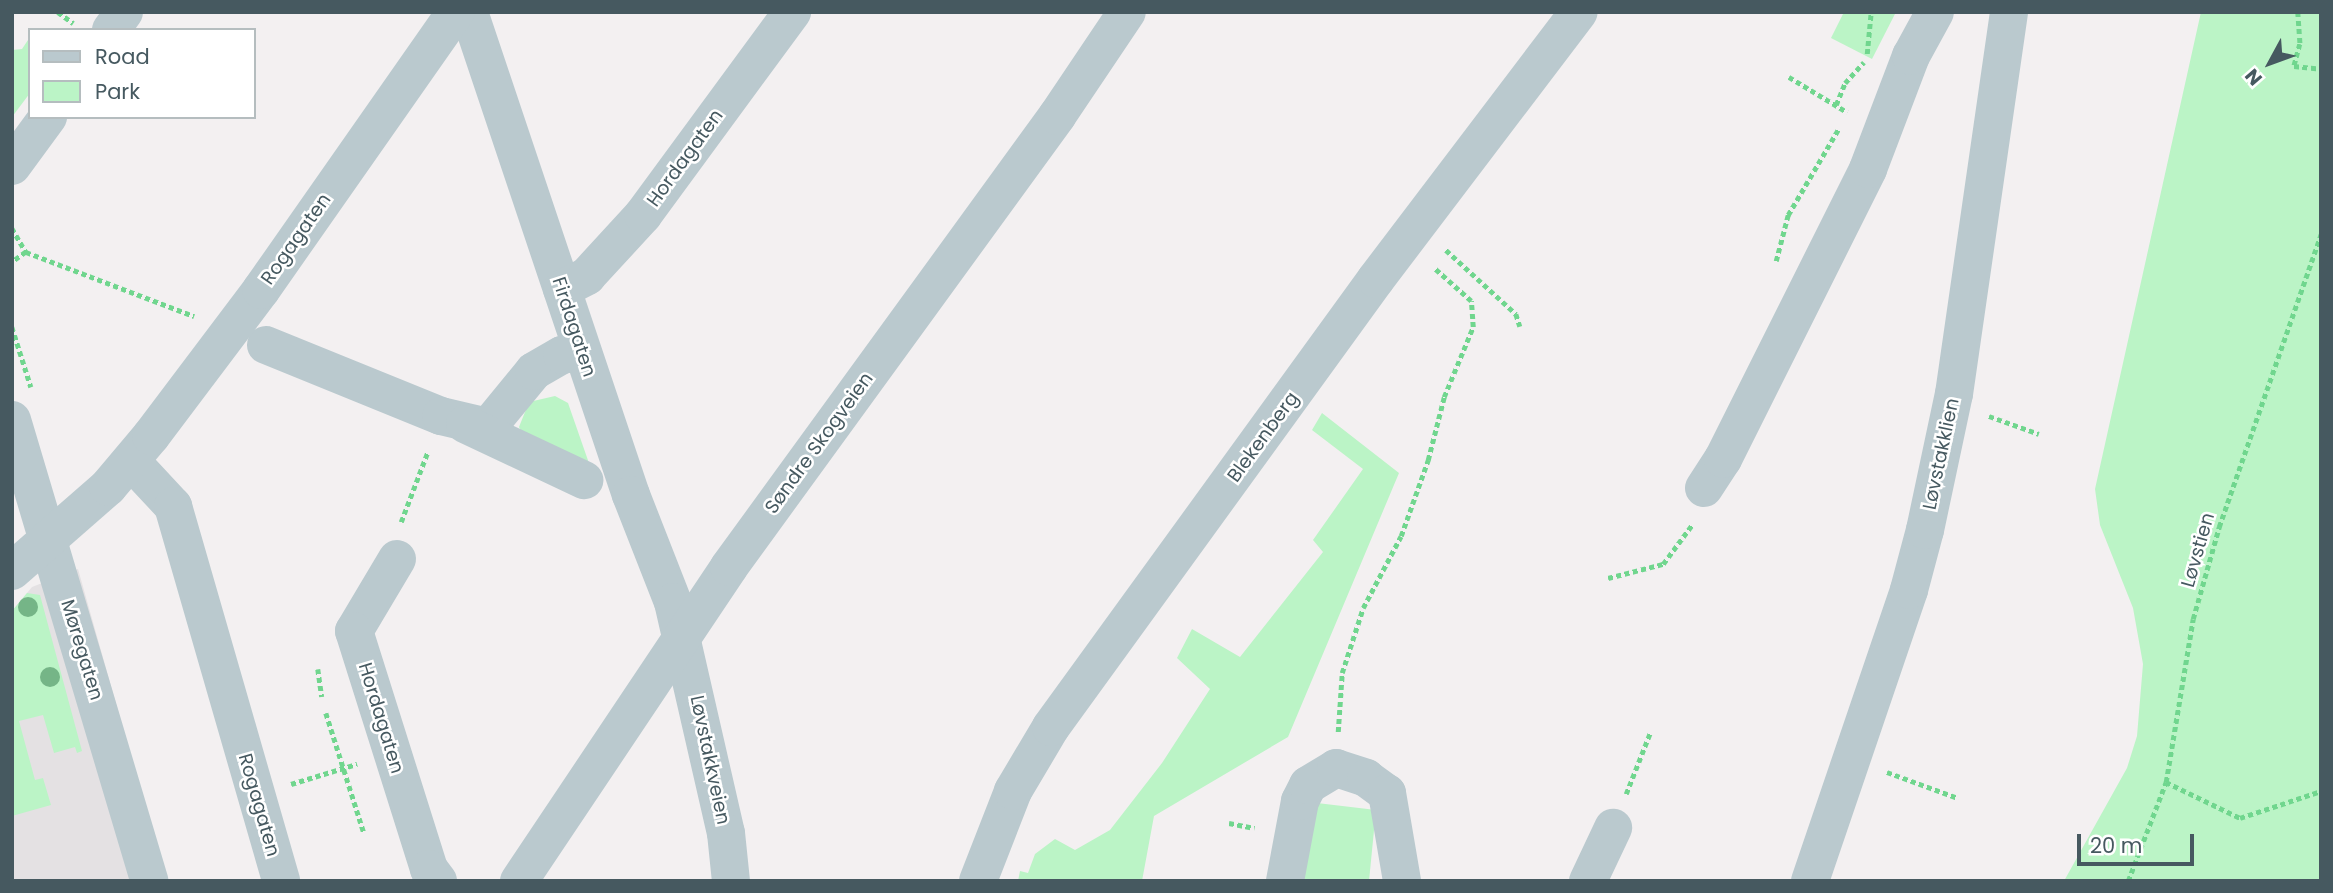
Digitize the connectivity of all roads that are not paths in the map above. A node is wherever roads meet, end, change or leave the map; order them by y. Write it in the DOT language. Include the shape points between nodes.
graph roads {
  1 [pos="124,12"];
  2 [pos="456,12"];
  3 [pos="469,12"];
  4 [pos="792,12"];
  5 [pos="1579,12"];
  6 [pos="1935,12"];
  7 [pos="2009,12"];
  8 [pos="1125,13"];
  9 [pos="112,28"];
  10 [pos="47,119"];
  11 [pos="12,166"];
  12 [pos="562,289"];
  13 [pos="266,345"];
  14 [pos="582,351"];
  15 [pos="12,420"];
  16 [pos="465,424"];
  17 [pos="131,461"];
  18 [pos="584,480"];
  19 [pos="1704,488"];
  20 [pos="48,535"];
  21 [pos="397,559"];
  22 [pos="12,571"];
  23 [pos="681,641"];
  24 [pos="1612,828"];
  25 [pos="149,881"];
  26 [pos="281,881"];
  27 [pos="438,881"];
  28 [pos="519,881"];
  29 [pos="732,881"];
  30 [pos="978,881"];
  31 [pos="1285,881"];
  32 [pos="1402,881"];
  33 [pos="1588,881"];
  34 [pos="1810,881"];
  1 -- 9 [label="street"];
  2 -- 17 [label="street, Rogagaten" via="261,290"];
  3 -- 12 [label="street, Firdagaten"];
  4 -- 12 [label="street, Hordagaten" via="643,215 587,276"];
  5 -- 30 [label="street, Blekenberg" via="1408,237 1051,727 1013,791"];
  6 -- 19 [label="street" via="1911,56 1868,169 1723,459"];
  7 -- 34 [label="street, Løvstakklien" via="1954,394 1924,530 1909,590"];
  8 -- 23 [label="street, Søndre Skogveien" via="1057,116 729,567"];
  10 -- 11 [label="street"];
  12 -- 14 [label="street, Firdagaten"];
  13 -- 16 [label="street"];
  14 -- 16 [label="street" via="562,355 534,371 488,426"];
  14 -- 23 [label="street, Firdagaten" via="673,602"];
  15 -- 20 [label="street, Møregaten"];
  16 -- 18 [label="street"];
  17 -- 20 [label="street, Rogagaten" via="79,514"];
  17 -- 26 [label="street, Rogagaten" via="173,506"];
  20 -- 22 [label="street, Rogagaten"];
  20 -- 25 [label="street, Møregaten"];
  21 -- 27 [label="street, Hordagaten" via="354,631 429,870"];
  23 -- 28 [label="street, Søndre Skogveien"];
  23 -- 29 [label="street, Løvstakkveien" via="726,833"];
  24 -- 33 [label="street"];
  31 -- 32 [label="street" via="1300,801 1308,785 1336,768 1366,778 1387,793"];
}
